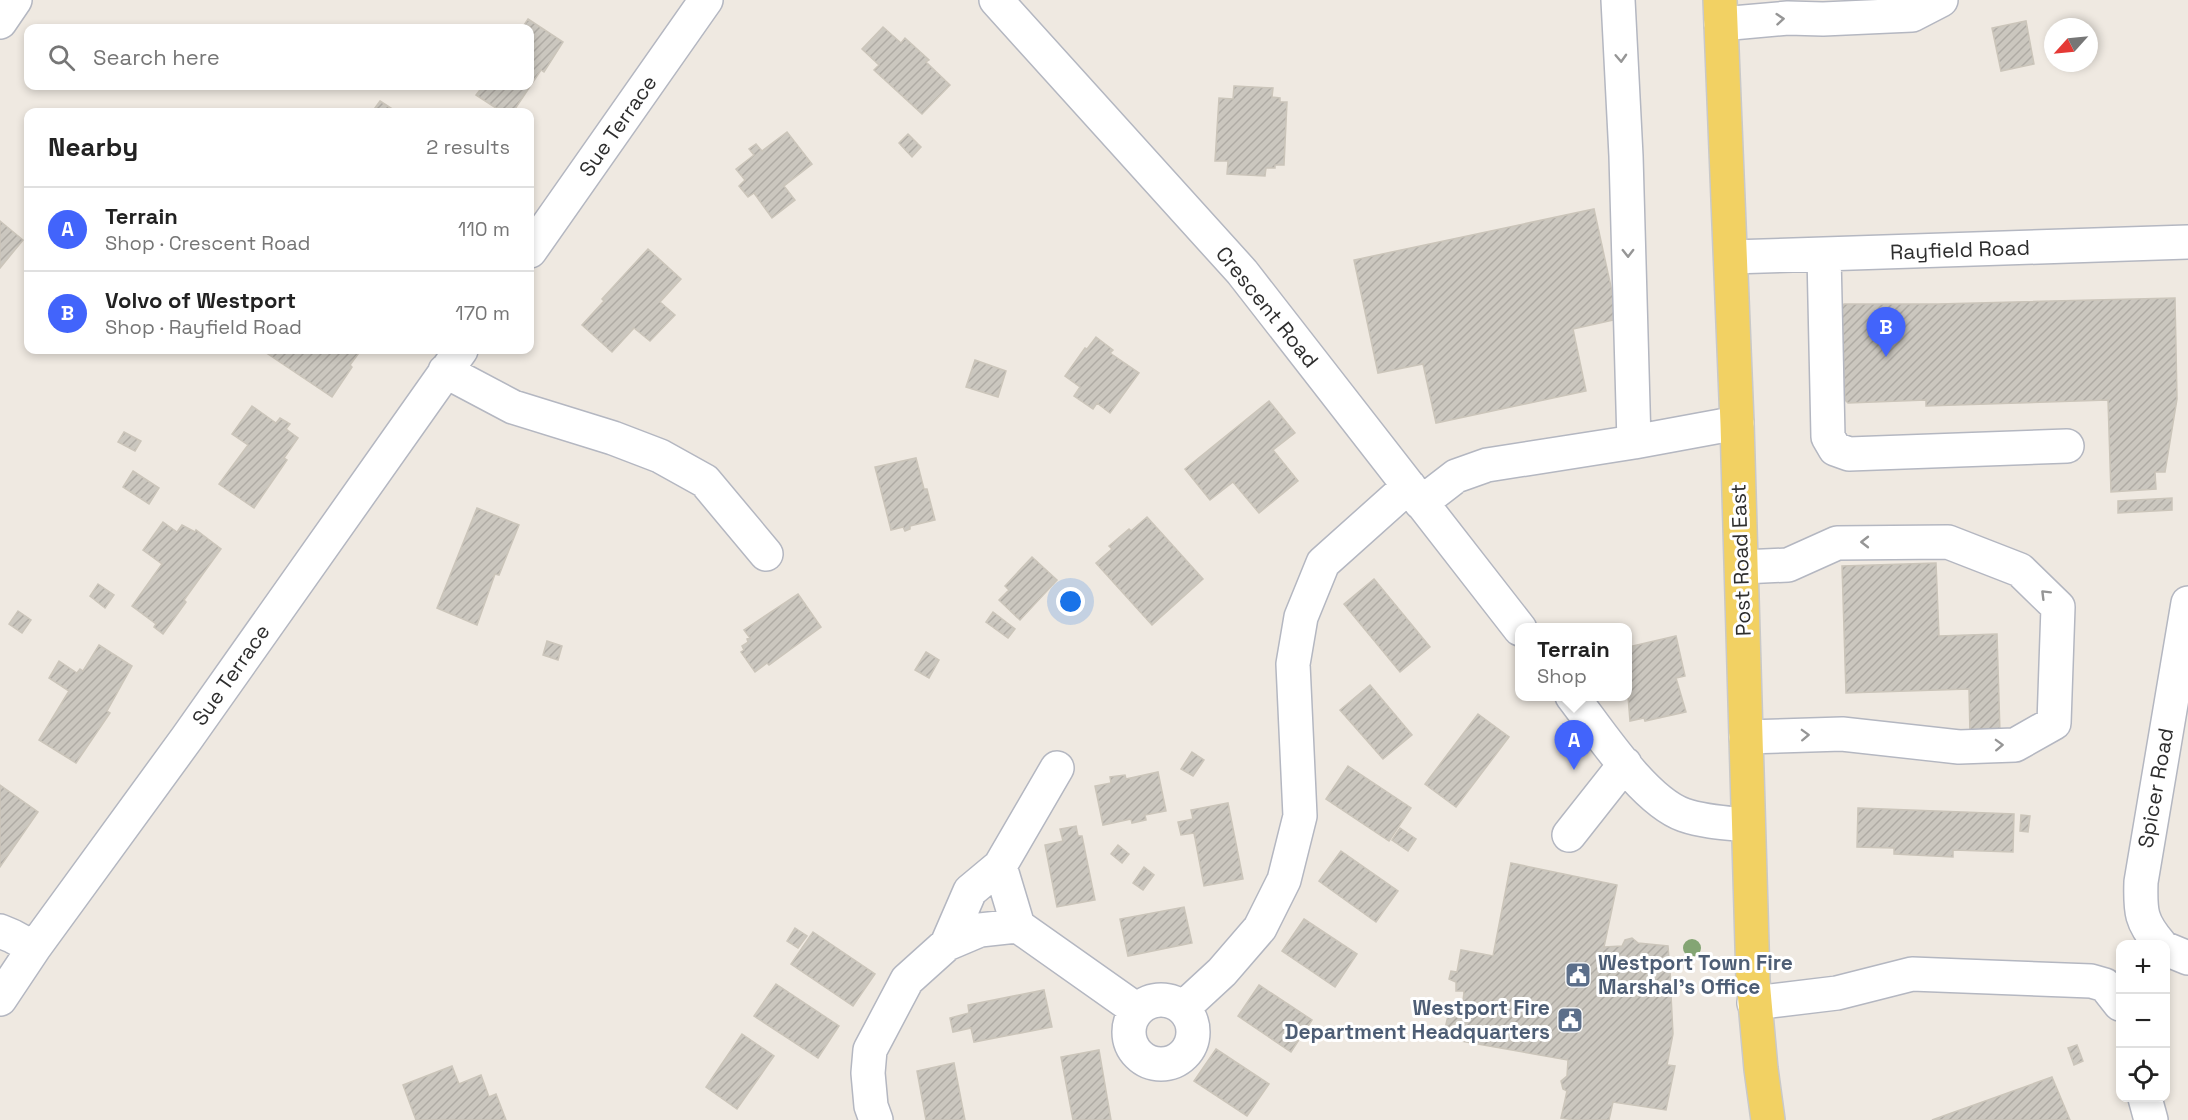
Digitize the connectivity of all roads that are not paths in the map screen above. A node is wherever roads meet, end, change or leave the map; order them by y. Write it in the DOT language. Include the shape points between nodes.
graph roads {
  1 [pos="15,0"];
  2 [pos="706,0"];
  3 [pos="996,0"];
  4 [pos="1618,0"];
  5 [pos="1941,0"];
  6 [pos="1721,12"];
  7 [pos="0,22"];
  8 [pos="2188,242"];
  9 [pos="534,245"];
  10 [pos="1824,255"];
  11 [pos="1731,257"];
  12 [pos="453,361"];
  13 [pos="1737,423"];
  14 [pos="1634,442"];
  15 [pos="2067,446"];
  16 [pos="1415,495"];
  17 [pos="766,555"];
  18 [pos="1742,567"];
  19 [pos="2188,603"];
  20 [pos="1515,623"];
  21 [pos="1576,701"];
  22 [pos="1746,737"];
  23 [pos="1625,764"];
  24 [pos="1057,768"];
  25 [pos="1748,825"];
  26 [pos="1569,835"];
  27 [pos="1000,866"];
  28 [pos="1017,926"];
  29 [pos="0,931"];
  30 [pos="2156,940"];
  31 [pos="947,944"];
  32 [pos="34,948"];
  33 [pos="2170,951"];
  34 [pos="2188,958"];
  35 [pos="2116,998"];
  36 [pos="0,999"];
  37 [pos="1754,1003"];
  38 [pos="1183,1008"];
  39 [pos="1137,1010"];
  40 [pos="2146,1102"];
  41 [pos="876,1120"];
  42 [pos="1768,1120"];
  43 [pos="2151,1120"];
  1 -- 7 [label="street"];
  2 -- 9 [label="street, Sue Terrace"];
  3 -- 16 [label="street, Crescent Road" via="1242,272"];
  4 -- 14 [label="street, one-way"];
  6 -- 5 [label="street, one-way" via="1823,19 1912,15"];
  6 -- 11 [label="main road, Post Road East"];
  8 -- 10 [label="street, Rayfield Road"];
  10 -- 11 [label="street, Rayfield Road"];
  10 -- 15 [label="street" via="1828,437 1835,450 1849,454"];
  11 -- 13 [label="main road, Post Road East"];
  12 -- 17 [label="street" via="513,407 660,456 705,481"];
  12 -- 32 [label="street, Sue Terrace"];
  13 -- 14 [label="street"];
  13 -- 18 [label="main road, Post Road East"];
  14 -- 16 [label="street" via="1487,465"];
  16 -- 20 [label="street, Crescent Road"];
  16 -- 38 [label="street" via="1323,563 1301,617 1293,664 1300,816 1284,880 1260,928 1222,972"];
  18 -- 22 [label="main road, Post Road East"];
  22 -- 18 [label="street, one-way" via="1842,734 1959,747 2015,745 2054,723 2058,607 2020,570 1948,542 1837,543 1788,565"];
  19 -- 30 [label="street, Spicer Road" via="2143,862 2140,902 2145,927"];
  21 -- 23 [label="street"];
  22 -- 25 [label="main road, Post Road East"];
  23 -- 25 [label="street" via="1669,808 1704,820"];
  23 -- 26 [label="street"];
  24 -- 27 [label="street"];
  25 -- 37 [label="main road, Post Road East"];
  27 -- 28 [label="street"];
  27 -- 31 [label="street" via="970,891"];
  28 -- 31 [label="street" via="980,930"];
  28 -- 39 [label="street"];
  29 -- 32 [label="street"];
  31 -- 41 [label="street" via="907,980 870,1050 868,1073"];
  32 -- 36 [label="street, Sue Terrace"];
  33 -- 34 [label="street"];
  35 -- 37 [label="street" via="2105,985 2091,981 1912,974 1837,993"];
  37 -- 42 [label="main road, Post Road East"];
  38 -- 39 [label="street" via="1165,1000"];
  38 -- 39 [label="street" via="1194,1028 1189,1050 1171,1064 1159,1065 1138,1055 1131,1045 1128,1033"];
  40 -- 43 [label="street"];
}
